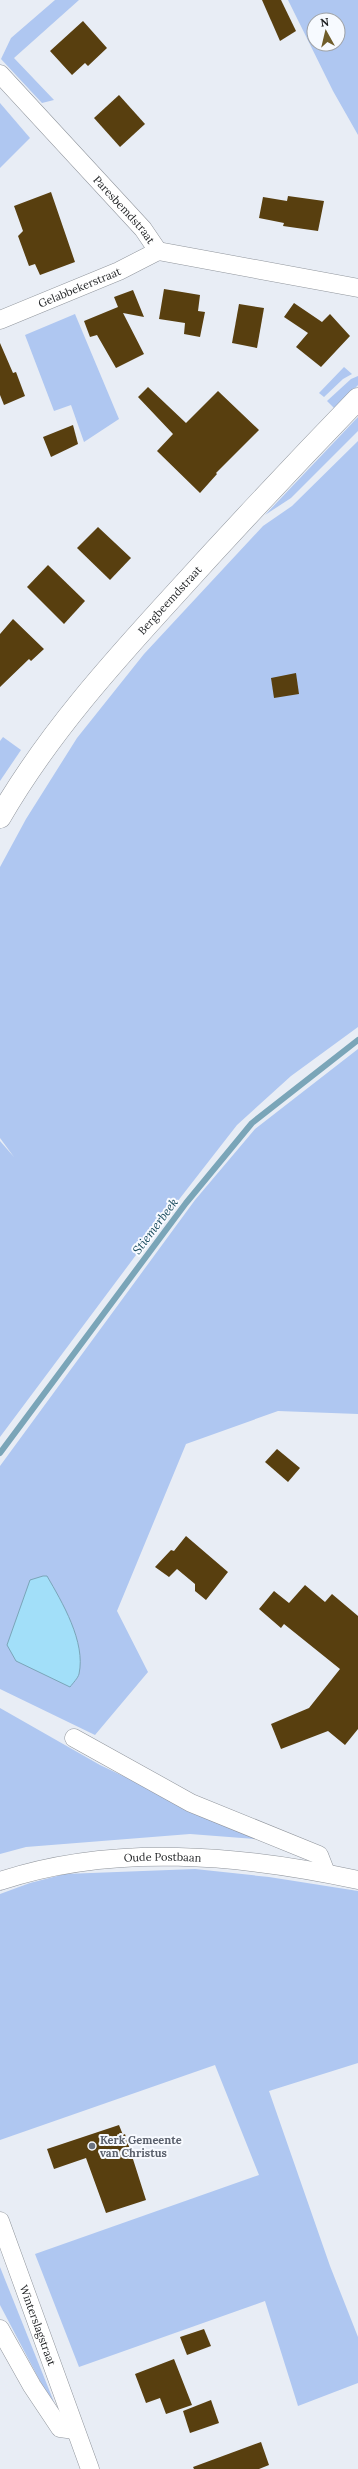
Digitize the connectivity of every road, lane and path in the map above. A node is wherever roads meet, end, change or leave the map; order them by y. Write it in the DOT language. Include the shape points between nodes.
graph roads {
  1 [pos="0,74"];
  2 [pos="158,251"];
  3 [pos="358,288"];
  4 [pos="0,320"];
  5 [pos="358,399"];
  6 [pos="0,817"];
  7 [pos="74,1738"];
  8 [pos="326,1873"];
  9 [pos="358,1880"];
  10 [pos="0,1881"];
  11 [pos="0,2221"];
  12 [pos="0,2329"];
  13 [pos="75,2430"];
  14 [pos="90,2469"];
  1 -- 2 [label="street, Paresbemdstraat" via="143,229"];
  2 -- 3 [label="street, Paresbemdstraat"];
  2 -- 4 [label="street, Gelabbekerstraat" via="119,271"];
  5 -- 6 [label="street, Bergbeemdstraat" via="109,666 54,734"];
  7 -- 8 [label="street" via="191,1803 319,1855"];
  8 -- 9 [label="street, Oude Postbaan"];
  8 -- 10 [label="street, Oude Postbaan" via="231,1859 136,1858 81,1861"];
  11 -- 13 [label="street, Winterslagstraat"];
  12 -- 13 [label="street" via="32,2386 60,2428"];
  13 -- 14 [label="street, Winterslagstraat"];
}
